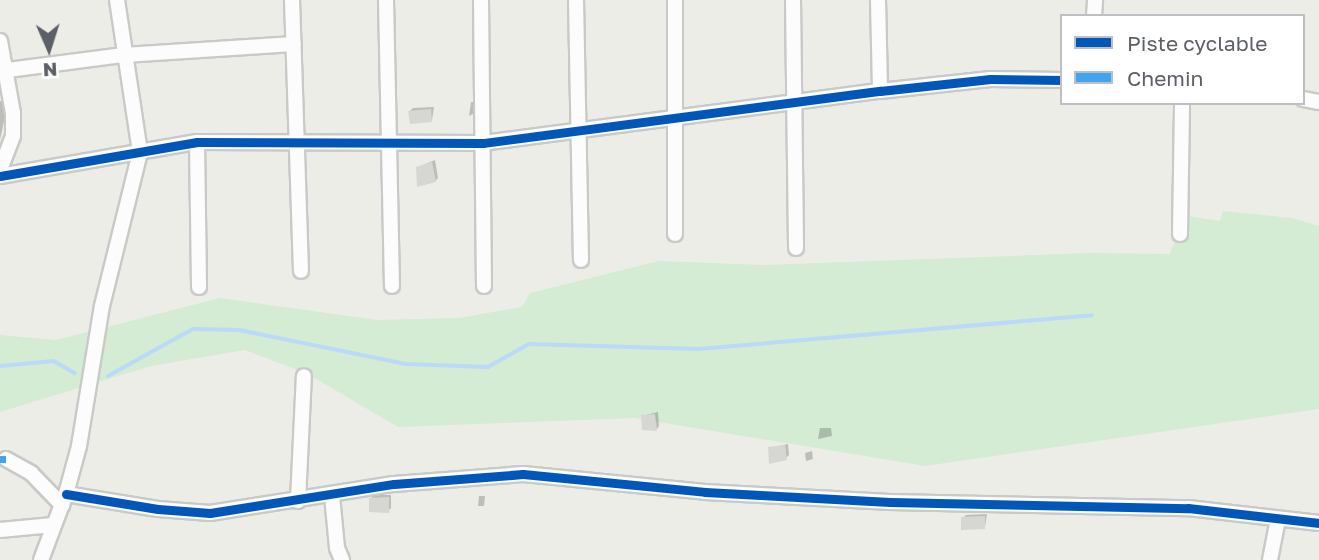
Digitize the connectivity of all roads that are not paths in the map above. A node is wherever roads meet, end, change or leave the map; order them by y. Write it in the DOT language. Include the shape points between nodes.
graph roads {
  1 [pos="117,0"];
  2 [pos="292,0"];
  3 [pos="386,0"];
  4 [pos="481,0"];
  5 [pos="576,0"];
  6 [pos="675,0"];
  7 [pos="793,0"];
  8 [pos="878,0"];
  9 [pos="0,41"];
  10 [pos="295,44"];
  11 [pos="124,55"];
  12 [pos="3,71"];
  13 [pos="1060,80"];
  14 [pos="880,91"];
  15 [pos="795,103"];
  16 [pos="1182,105"];
  17 [pos="674,120"];
  18 [pos="579,131"];
  19 [pos="299,141"];
  20 [pos="389,141"];
  21 [pos="197,142"];
  22 [pos="483,143"];
  23 [pos="140,152"];
  24 [pos="0,170"];
  25 [pos="0,176"];
  26 [pos="675,234"];
  27 [pos="1180,234"];
  28 [pos="796,248"];
  29 [pos="581,260"];
  30 [pos="301,271"];
  31 [pos="392,286"];
  32 [pos="484,286"];
  33 [pos="200,288"];
  34 [pos="304,376"];
  35 [pos="6,459"];
  36 [pos="332,496"];
  37 [pos="64,500"];
  38 [pos="298,501"];
  39 [pos="1278,519"];
  40 [pos="1319,523"];
  41 [pos="53,525"];
  42 [pos="0,530"];
  43 [pos="41,560"];
  44 [pos="342,560"];
  45 [pos="1270,560"];
  1 -- 11 [label="street"];
  2 -- 10 [label="street"];
  3 -- 20 [label="street"];
  4 -- 22 [label="street"];
  5 -- 18 [label="street"];
  6 -- 17 [label="street"];
  7 -- 15 [label="street"];
  8 -- 14 [label="street"];
  9 -- 12 [label="street"];
  10 -- 11 [label="street"];
  10 -- 19 [label="street"];
  11 -- 12 [label="street"];
  11 -- 23 [label="street"];
  12 -- 24 [label="street" via="13,136"];
  13 -- 14 [label="street" via="990,79"];
  14 -- 15 [label="street"];
  15 -- 17 [label="street"];
  15 -- 28 [label="street"];
  16 -- 27 [label="street"];
  17 -- 18 [label="street"];
  17 -- 26 [label="street"];
  18 -- 22 [label="street"];
  18 -- 29 [label="street"];
  19 -- 20 [label="street"];
  19 -- 21 [label="street"];
  19 -- 30 [label="street"];
  20 -- 22 [label="street"];
  20 -- 31 [label="street"];
  21 -- 23 [label="street"];
  21 -- 33 [label="street"];
  22 -- 32 [label="street"];
  23 -- 25 [label="street"];
  23 -- 37 [label="street" via="102,306 84,419"];
  34 -- 38 [label="street"];
  35 -- 37 [label="street" via="32,473"];
  36 -- 38 [label="street"];
  36 -- 39 [label="street" via="394,484 523,474 718,493 952,505 1188,508"];
  36 -- 44 [label="street"];
  37 -- 38 [label="street" via="200,513"];
  37 -- 41 [label="street"];
  39 -- 40 [label="street"];
  39 -- 45 [label="street"];
  41 -- 42 [label="street"];
  41 -- 43 [label="street"];
}
